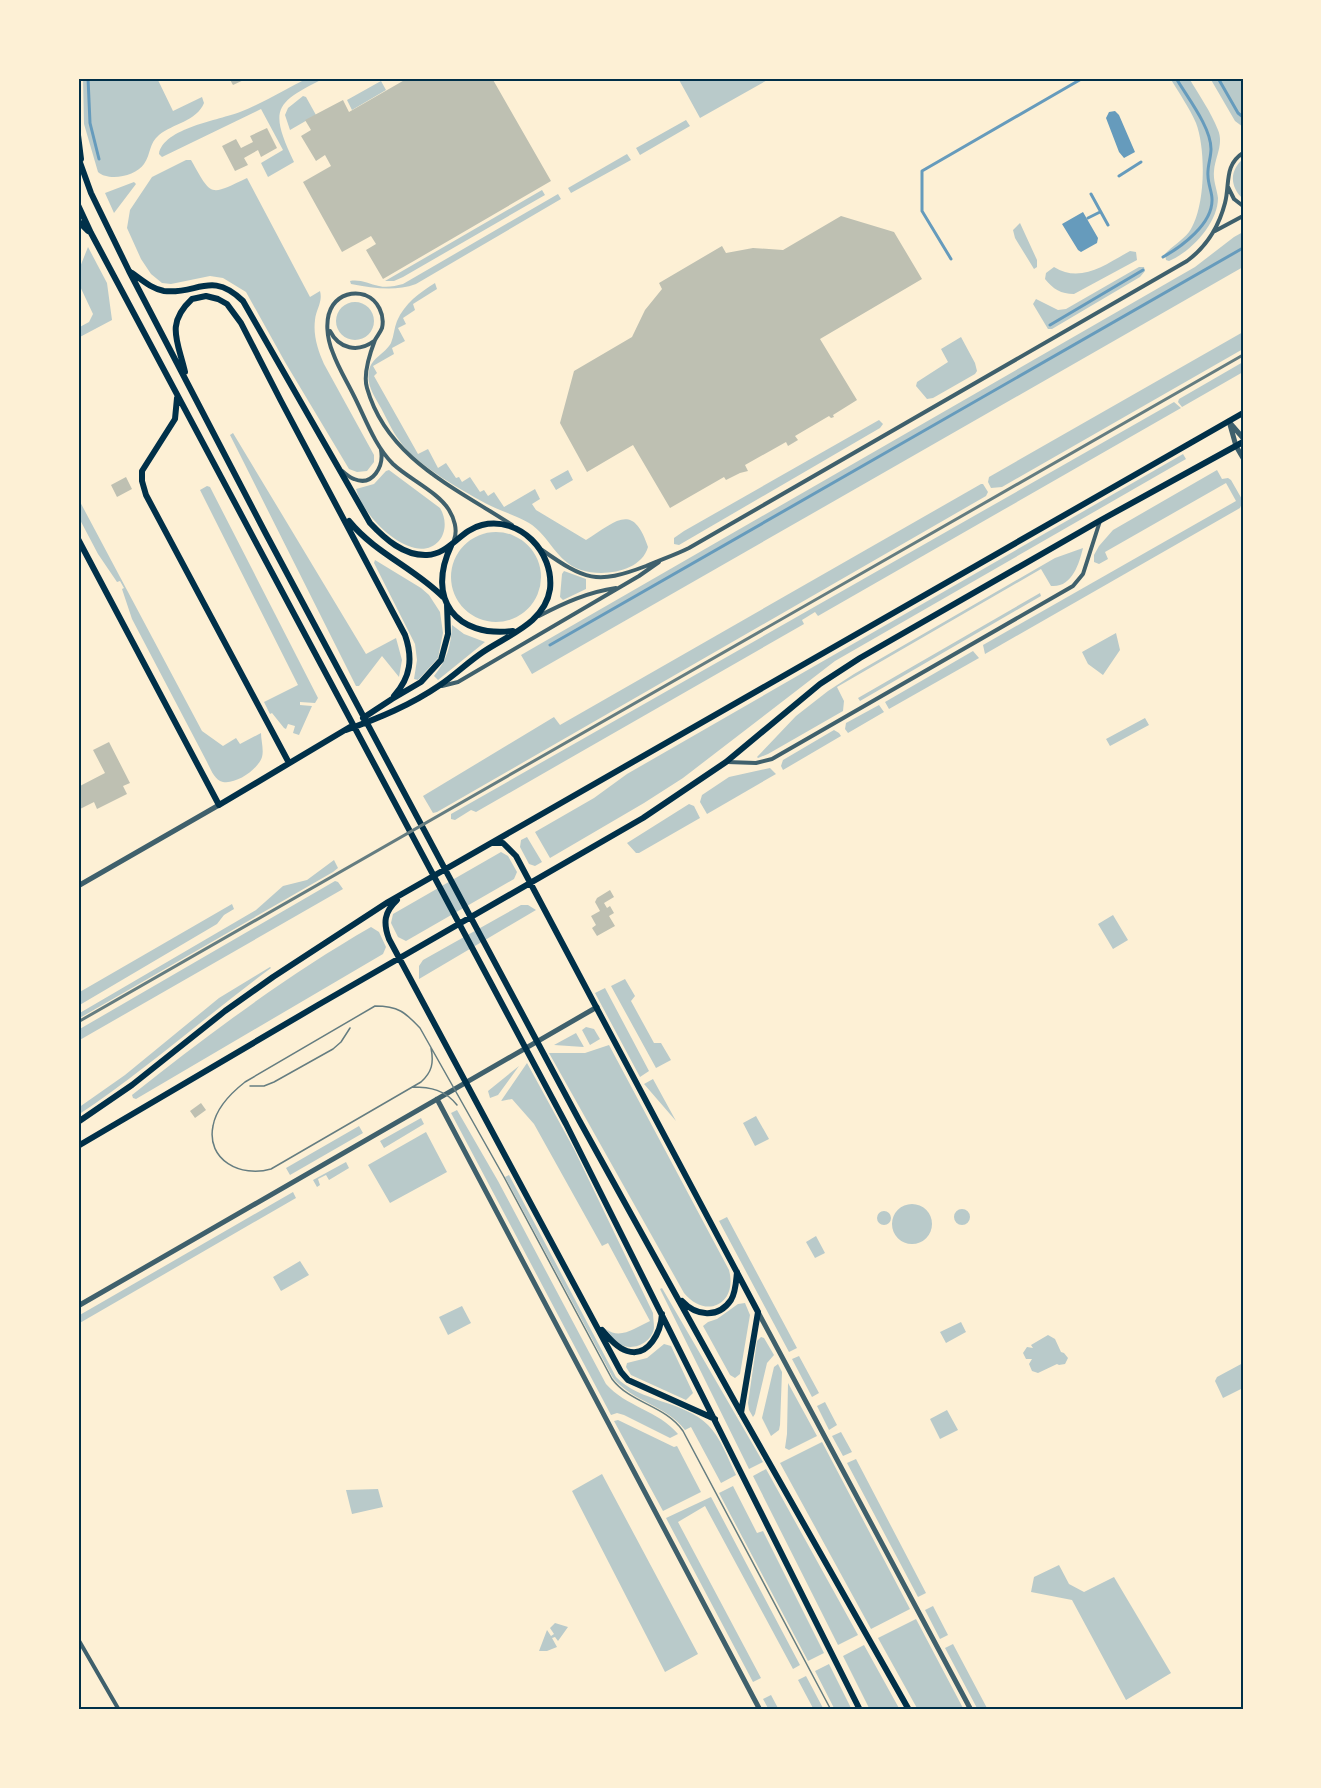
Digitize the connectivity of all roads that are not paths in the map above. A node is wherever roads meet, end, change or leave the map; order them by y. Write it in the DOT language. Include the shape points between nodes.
graph roads {
  1 [pos="78,135"];
  2 [pos="1243,153"];
  3 [pos="78,157"];
  4 [pos="82,169"];
  5 [pos="1228,186"];
  6 [pos="78,205"];
  7 [pos="1243,206"];
  8 [pos="1243,216"];
  9 [pos="78,221"];
  10 [pos="1214,231"];
  11 [pos="91,233"];
  12 [pos="129,271"];
  13 [pos="328,322"];
  14 [pos="375,339"];
  15 [pos="186,379"];
  16 [pos="177,397"];
  17 [pos="1243,413"];
  18 [pos="1229,421"];
  19 [pos="1241,442"];
  20 [pos="381,450"];
  21 [pos="1243,458"];
  22 [pos="341,470"];
  23 [pos="339,509"];
  24 [pos="1101,520"];
  25 [pos="526,534"];
  26 [pos="78,539"];
  27 [pos="453,543"];
  28 [pos="542,550"];
  29 [pos="664,558"];
  30 [pos="620,588"];
  31 [pos="443,597"];
  32 [pos="447,604"];
  33 [pos="536,618"];
  34 [pos="516,631"];
  35 [pos="438,687"];
  36 [pos="392,699"];
  37 [pos="346,730"];
  38 [pos="726,762"];
  39 [pos="289,763"];
  40 [pos="219,805"];
  41 [pos="491,843"];
  42 [pos="530,882"];
  43 [pos="78,886"];
  44 [pos="406,892"];
  45 [pos="400,958"];
  46 [pos="597,1007"];
  47 [pos="467,1082"];
  48 [pos="436,1099"];
  49 [pos="78,1122"];
  50 [pos="78,1146"];
  51 [pos="738,1272"];
  52 [pos="672,1288"];
  53 [pos="78,1306"];
  54 [pos="758,1312"];
  55 [pos="662,1313"];
  56 [pos="595,1324"];
  57 [pos="741,1413"];
  58 [pos="715,1419"];
  59 [pos="78,1639"];
  60 [pos="119,1710"];
  61 [pos="760,1710"];
  62 [pos="860,1710"];
  63 [pos="909,1710"];
  64 [pos="971,1710"];
  1 -- 4 [label="main road"];
  2 -- 5 [label="street" via="1229,170"];
  3 -- 4 [label="main road"];
  4 -- 12 [label="main road"];
  5 -- 7 [label="street"];
  5 -- 10 [label="street"];
  6 -- 11 [label="main road"];
  8 -- 10 [label="street"];
  9 -- 11 [label="main road"];
  10 -- 29 [label="street" via="1202,249 1187,261 689,548"];
  11 -- 16 [label="main road"];
  12 -- 15 [label="main road"];
  12 -- 22 [label="main road" via="163,291 208,285 233,291 251,313"];
  13 -- 14 [label="street" via="333,337 346,347 362,347"];
  13 -- 14 [label="street" via="329,311 339,298 364,295 374,300 382,314"];
  13 -- 20 [label="street" via="332,352"];
  14 -- 25 [label="street" via="366,373 367,387 393,439 430,473"];
  15 -- 23 [label="main road" via="175,333 178,317 192,299 214,297 227,304 241,323"];
  15 -- 52 [label="main road"];
  16 -- 39 [label="main road" via="175,419 146,463 141,481"];
  16 -- 55 [label="main road" via="566,1124"];
  17 -- 18 [label="main road"];
  18 -- 19 [label="street"];
  18 -- 19 [label="street"];
  18 -- 41 [label="main road"];
  19 -- 21 [label="street"];
  19 -- 24 [label="main road"];
  20 -- 22 [label="street" via="378,472 368,479 355,480"];
  20 -- 27 [label="street" via="405,475 448,508 455,521"];
  22 -- 27 [label="main road" via="370,523 403,550 429,555"];
  23 -- 31 [label="main road" via="372,546 424,579"];
  23 -- 36 [label="main road" via="410,648 408,678"];
  24 -- 38 [label="main road" via="860,658 820,684"];
  24 -- 38 [label="street" via="1083,574 1073,586 772,759 756,764"];
  25 -- 27 [label="main road" via="497,523 480,525"];
  25 -- 28 [label="main road"];
  26 -- 40 [label="main road"];
  27 -- 31 [label="main road" via="442,574"];
  28 -- 29 [label="street" via="576,572 605,578"];
  28 -- 33 [label="main road" via="548,564 549,592"];
  29 -- 30 [label="street"];
  30 -- 33 [label="street" via="585,595"];
  30 -- 35 [label="street" via="458,682"];
  31 -- 32 [label="main road"];
  32 -- 34 [label="main road" via="456,616 484,632"];
  32 -- 36 [label="main road" via="448,633 441,660 422,682"];
  33 -- 34 [label="main road"];
  34 -- 35 [label="main road"];
  35 -- 37 [label="main road" via="387,715"];
  36 -- 37 [label="main road"];
  37 -- 39 [label="main road"];
  38 -- 42 [label="main road" via="644,818"];
  39 -- 40 [label="main road"];
  40 -- 43 [label="street"];
  41 -- 42 [label="main road" via="507,846"];
  41 -- 44 [label="main road"];
  42 -- 45 [label="main road"];
  42 -- 46 [label="main road"];
  44 -- 45 [label="main road" via="390,906 385,919"];
  44 -- 49 [label="main road" via="273,977"];
  45 -- 47 [label="main road"];
  45 -- 50 [label="main road"];
  46 -- 47 [label="street"];
  46 -- 51 [label="main road"];
  47 -- 48 [label="street"];
  47 -- 56 [label="main road"];
  48 -- 53 [label="street"];
  48 -- 61 [label="street"];
  51 -- 52 [label="main road" via="731,1300 712,1313 689,1307"];
  51 -- 54 [label="main road"];
  52 -- 57 [label="main road"];
  54 -- 57 [label="main road"];
  54 -- 64 [label="street"];
  55 -- 56 [label="main road" via="649,1346 633,1352 613,1343"];
  55 -- 58 [label="main road"];
  56 -- 58 [label="main road" via="628,1380"];
  57 -- 63 [label="main road"];
  58 -- 62 [label="main road"];
  59 -- 60 [label="street"];
}
